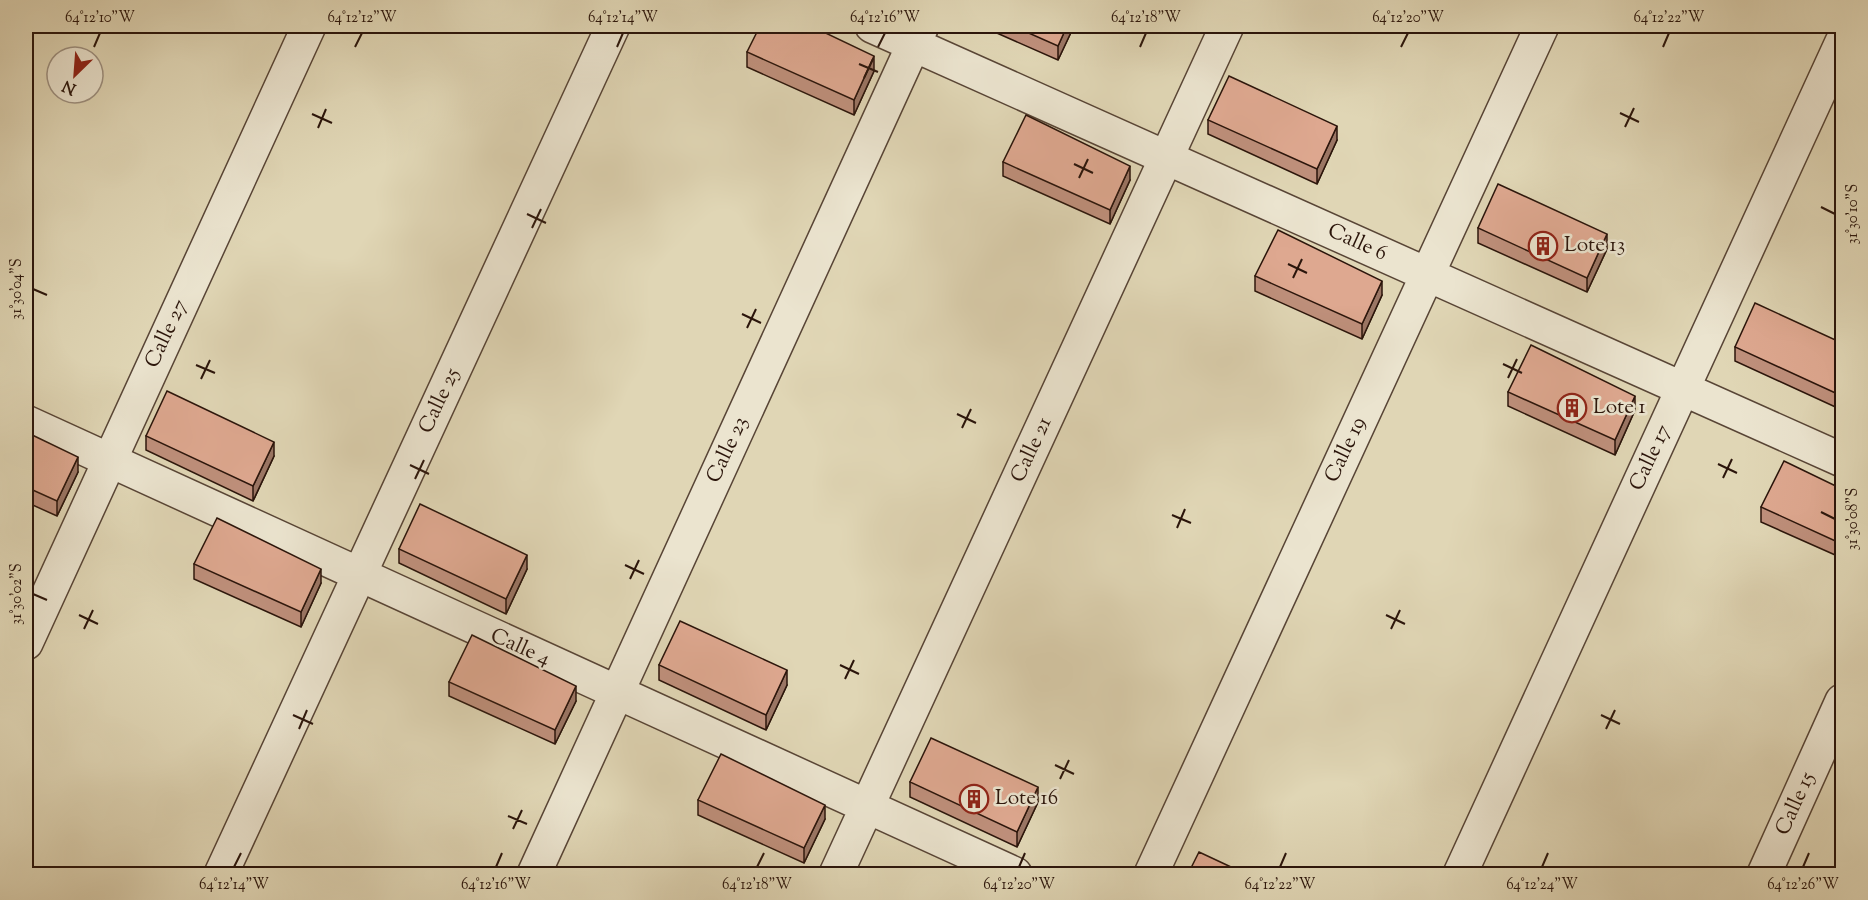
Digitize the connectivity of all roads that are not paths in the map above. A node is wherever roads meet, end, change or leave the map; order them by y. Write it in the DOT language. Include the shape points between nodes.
graph roads {
  1 [pos="309,26"];
  2 [pos="613,26"];
  3 [pos="872,26"];
  4 [pos="1227,26"];
  5 [pos="1542,26"];
  6 [pos="918,35"];
  7 [pos="1842,42"];
  8 [pos="1166,157"];
  9 [pos="1428,274"];
  10 [pos="1683,388"];
  11 [pos="26,422"];
  12 [pos="109,460"];
  13 [pos="1842,460"];
  14 [pos="359,575"];
  15 [pos="26,643"];
  16 [pos="617,692"];
  17 [pos="1842,701"];
  18 [pos="867,807"];
  19 [pos="221,874"];
  20 [pos="534,874"];
  21 [pos="836,874"];
  22 [pos="1015,874"];
  23 [pos="1151,874"];
  24 [pos="1460,874"];
  25 [pos="1764,874"];
  1 -- 12 [label="street, Calle 27"];
  2 -- 14 [label="street, Calle 25"];
  3 -- 6 [label="street, Calle 6"];
  4 -- 8 [label="street, Calle 21"];
  5 -- 9 [label="street, Calle 19"];
  6 -- 8 [label="street, Calle 6"];
  6 -- 16 [label="street, Calle 23"];
  7 -- 10 [label="street, Calle 17"];
  8 -- 9 [label="street, Calle 6"];
  8 -- 18 [label="street, Calle 21"];
  9 -- 10 [label="street, Calle 6"];
  9 -- 23 [label="street, Calle 19"];
  10 -- 13 [label="street, Calle 6"];
  10 -- 24 [label="street, Calle 17"];
  11 -- 12 [label="street, Calle 4"];
  12 -- 14 [label="street, Calle 4"];
  12 -- 15 [label="street, Calle 27"];
  14 -- 16 [label="street, Calle 4"];
  14 -- 19 [label="street, Calle 25"];
  16 -- 18 [label="street, Calle 4"];
  16 -- 20 [label="street, Calle 23"];
  17 -- 25 [label="street, Calle 15"];
  18 -- 21 [label="street, Calle 21"];
  18 -- 22 [label="street, Calle 4"];
}
